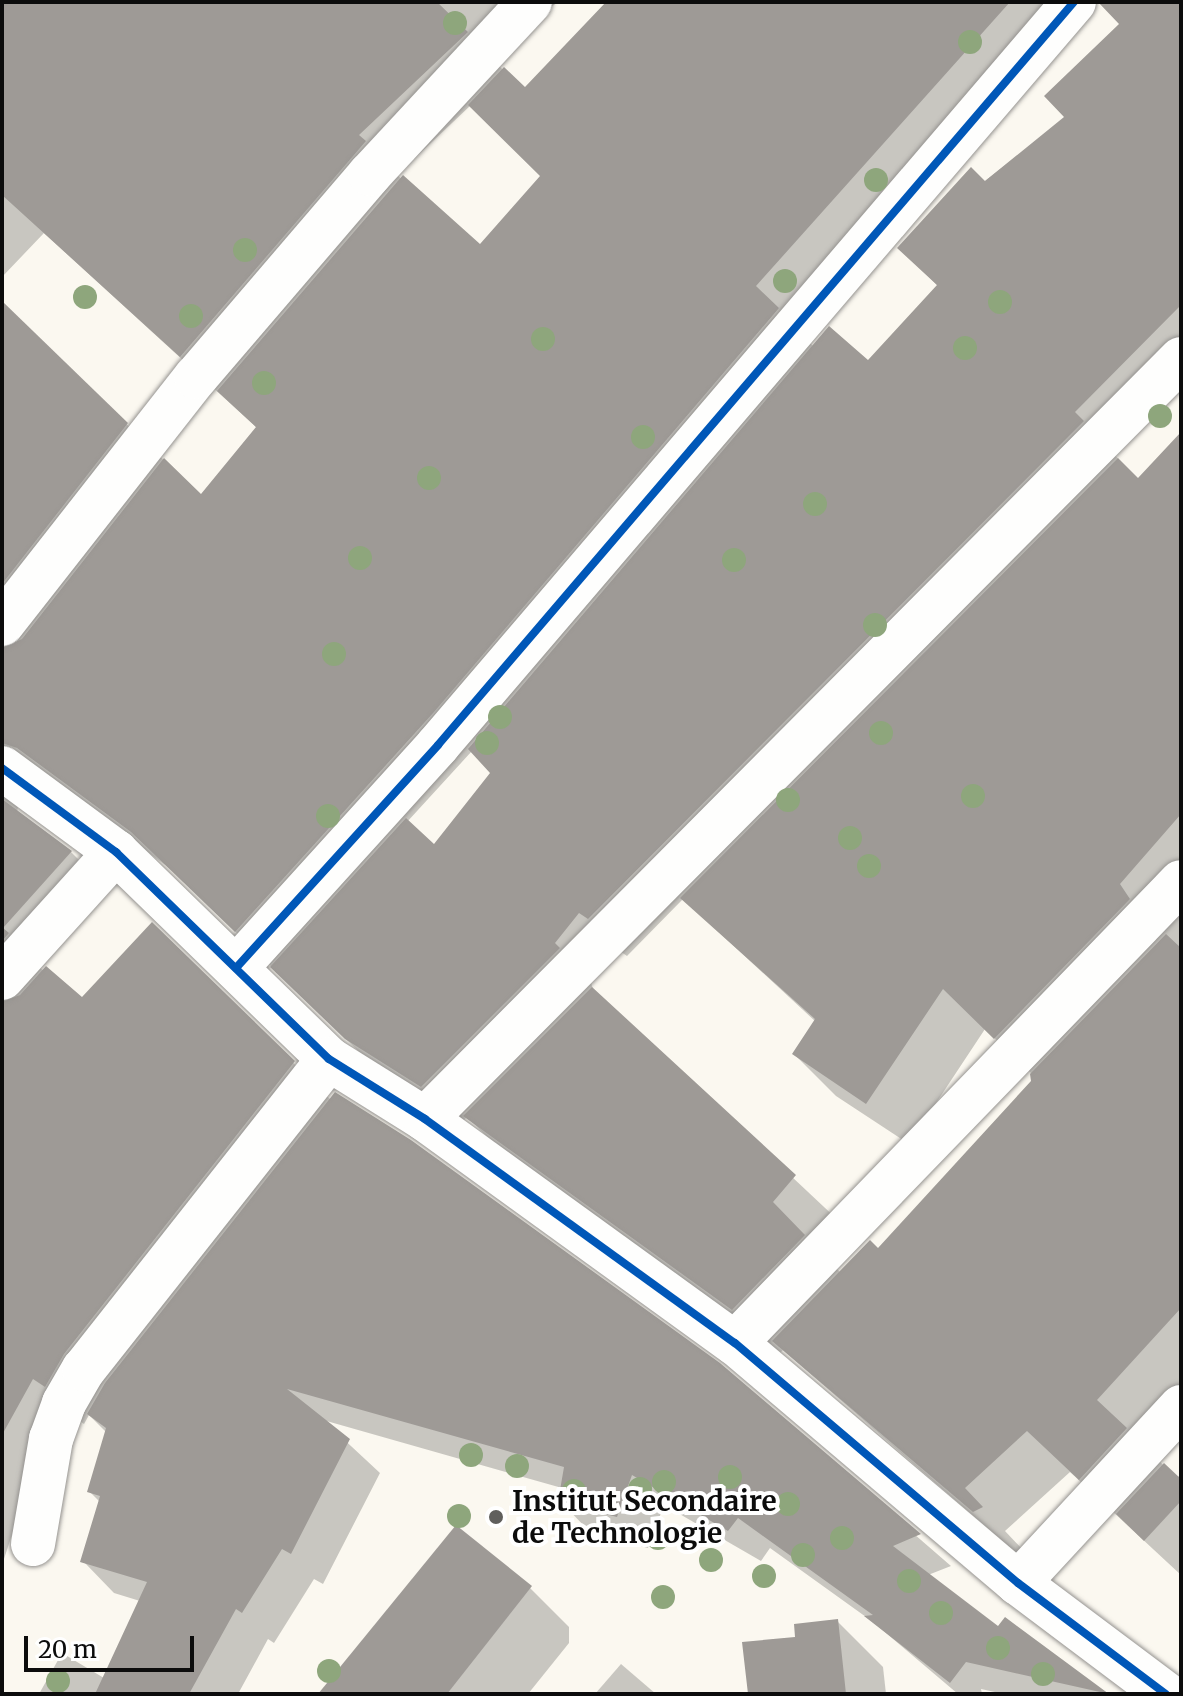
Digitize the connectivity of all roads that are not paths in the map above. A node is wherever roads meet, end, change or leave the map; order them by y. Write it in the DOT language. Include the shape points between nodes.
graph roads {
  1 [pos="530,2"];
  2 [pos="1074,2"];
  3 [pos="1181,359"];
  4 [pos="2,624"];
  5 [pos="2,768"];
  6 [pos="116,852"];
  7 [pos="1181,882"];
  8 [pos="236,968"];
  9 [pos="2,978"];
  10 [pos="329,1059"];
  11 [pos="425,1119"];
  12 [pos="735,1343"];
  13 [pos="1181,1407"];
  14 [pos="33,1544"];
  15 [pos="1018,1583"];
  16 [pos="1166,1694"];
  1 -- 4 [label="street" via="370,174 196,377"];
  2 -- 8 [label="street" via="438,745"];
  3 -- 11 [label="street"];
  5 -- 6 [label="street"];
  6 -- 8 [label="street"];
  6 -- 9 [label="street"];
  7 -- 12 [label="street"];
  8 -- 10 [label="street"];
  10 -- 11 [label="street"];
  10 -- 14 [label="street" via="84,1369 51,1439"];
  11 -- 12 [label="street"];
  12 -- 15 [label="street"];
  13 -- 15 [label="street"];
  15 -- 16 [label="street"];
}
